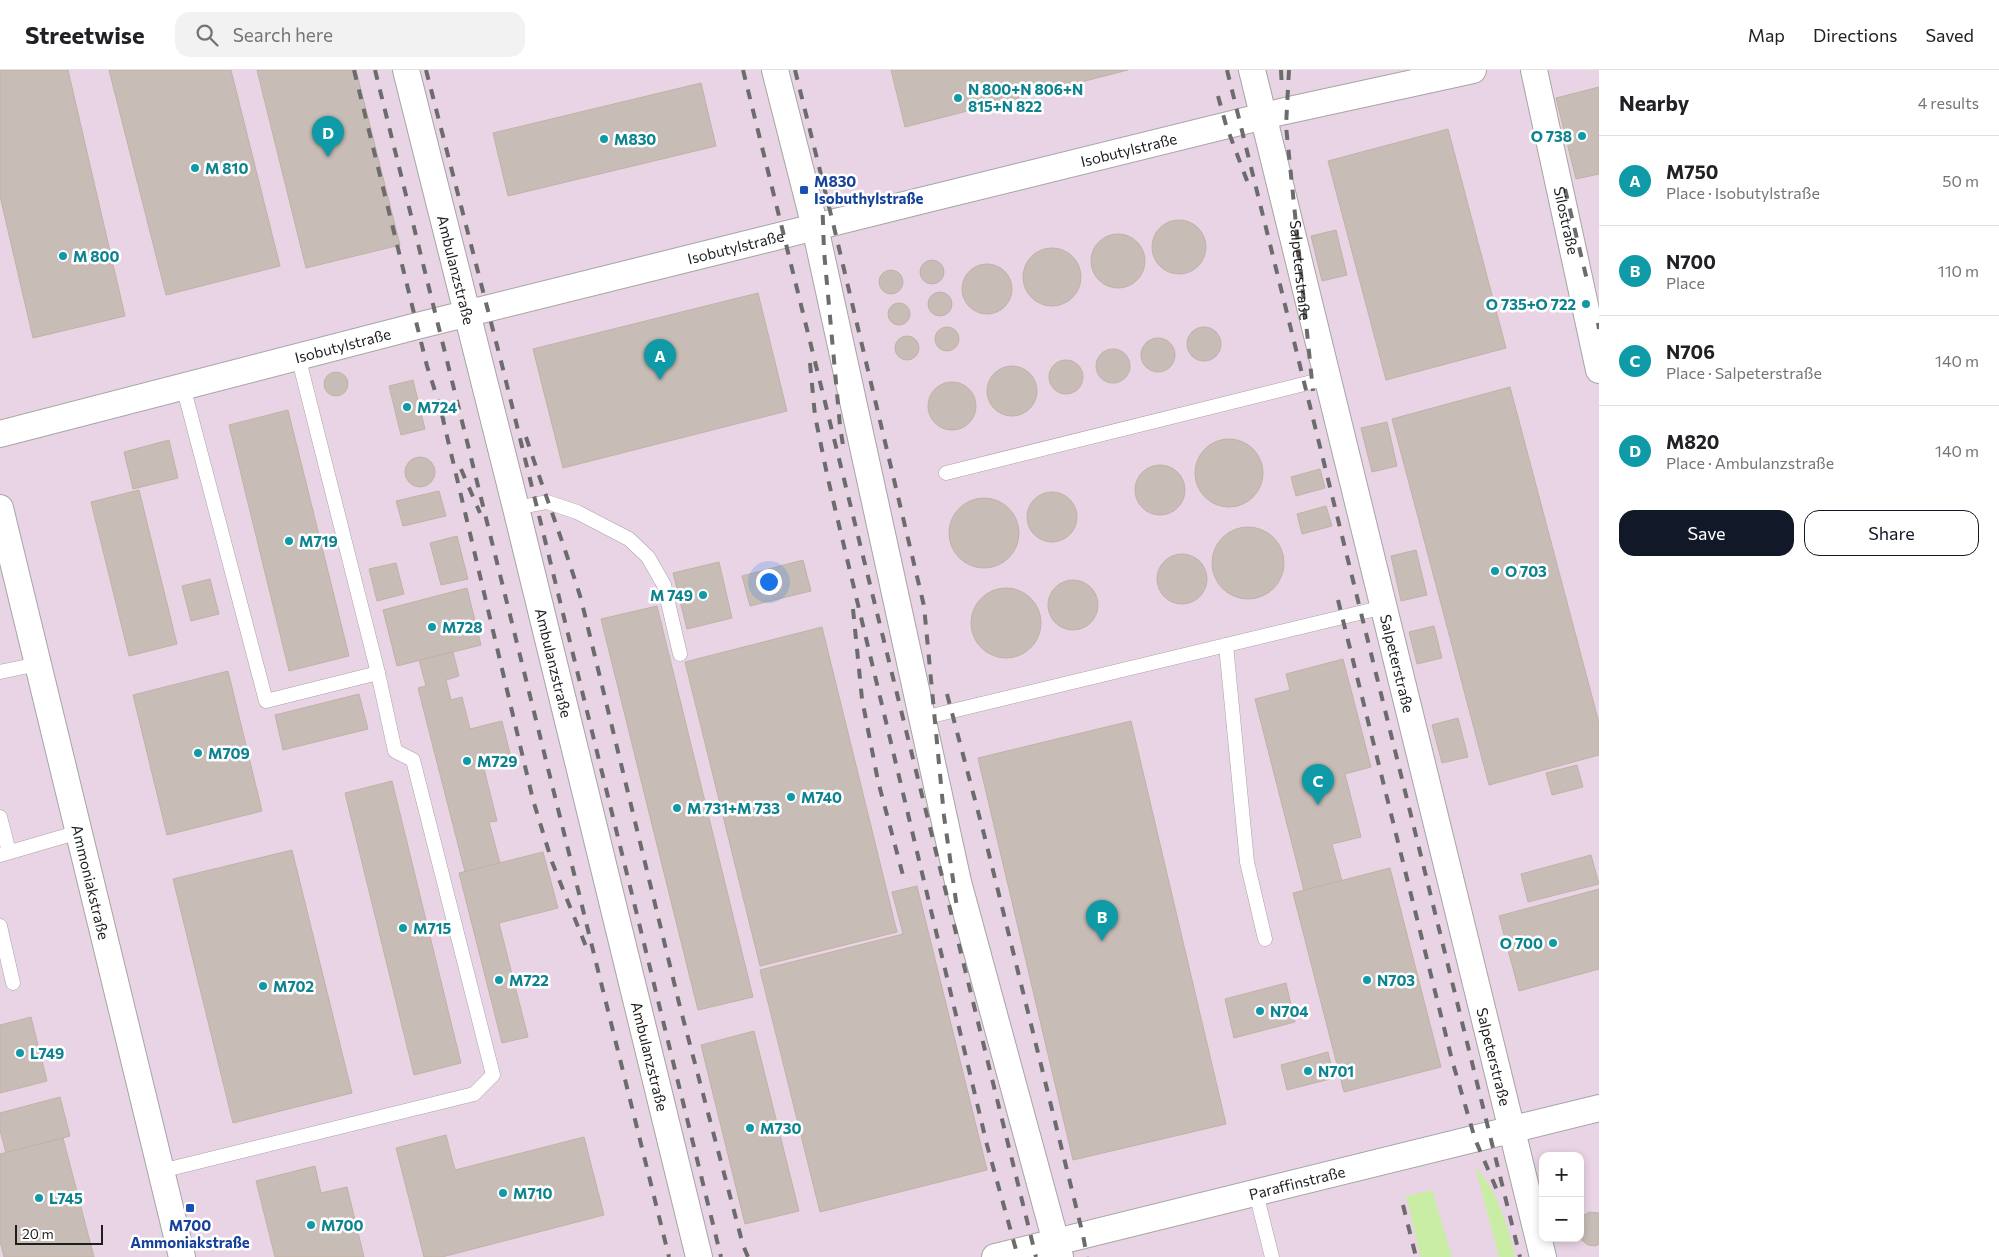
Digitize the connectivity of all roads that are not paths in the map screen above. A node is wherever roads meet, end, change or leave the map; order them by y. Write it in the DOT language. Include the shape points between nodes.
graph roads {
  1 [pos="406,70"];
  2 [pos="775,70"];
  3 [pos="1252,70"];
  4 [pos="1473,70"];
  5 [pos="1534,70"];
  6 [pos="1263,117"];
  7 [pos="815,227"];
  8 [pos="466,314"];
  9 [pos="298,356"];
  10 [pos="1599,370"];
  11 [pos="1328,378"];
  12 [pos="183,386"];
  13 [pos="0,434"];
  14 [pos="946,473"];
  15 [pos="0,508"];
  16 [pos="516,508"];
  17 [pos="1384,607"];
  18 [pos="1226,644"];
  19 [pos="680,654"];
  20 [pos="38,664"];
  21 [pos="0,672"];
  22 [pos="378,673"];
  23 [pos="923,718"];
  24 [pos="0,817"];
  25 [pos="79,832"];
  26 [pos="5,854"];
  27 [pos="0,926"];
  28 [pos="1265,939"];
  29 [pos="13,983"];
  30 [pos="1599,1108"];
  31 [pos="1511,1130"];
  32 [pos="161,1171"];
  33 [pos="1256,1193"];
  34 [pos="1058,1250"];
  35 [pos="182,1257"];
  36 [pos="699,1257"];
  37 [pos="995,1257"];
  38 [pos="1272,1257"];
  39 [pos="1543,1257"];
  1 -- 8 [label="street, Ambulanzstraße"];
  2 -- 7 [label="street"];
  3 -- 6 [label="street, Salpeterstraße"];
  4 -- 6 [label="street, Isobutylstraße"];
  5 -- 10 [label="street, Silostraße"];
  6 -- 7 [label="street, Isobutylstraße"];
  6 -- 11 [label="street, Salpeterstraße"];
  7 -- 8 [label="street, Isobutylstraße"];
  7 -- 23 [label="street"];
  8 -- 9 [label="street, Isobutylstraße"];
  8 -- 16 [label="street, Ambulanzstraße"];
  9 -- 12 [label="street, Isobutylstraße"];
  9 -- 22 [label="lane"];
  11 -- 14 [label="lane"];
  11 -- 17 [label="street, Salpeterstraße"];
  12 -- 13 [label="street, Isobutylstraße"];
  12 -- 22 [label="lane" via="266,701"];
  15 -- 20 [label="street, Ammoniakstraße"];
  16 -- 19 [label="lane" via="547,502 577,512 629,539 648,557 664,585"];
  16 -- 36 [label="street, Ambulanzstraße"];
  17 -- 18 [label="lane"];
  17 -- 31 [label="street, Salpeterstraße"];
  18 -- 23 [label="lane"];
  18 -- 28 [label="lane" via="1247,862"];
  20 -- 21 [label="lane"];
  20 -- 25 [label="street, Ammoniakstraße"];
  22 -- 32 [label="lane" via="395,751 413,760 493,1075 474,1094"];
  23 -- 34 [label="street" via="958,882"];
  24 -- 26 [label="lane"];
  25 -- 26 [label="lane"];
  25 -- 32 [label="street, Ammoniakstraße"];
  27 -- 29 [label="lane"];
  30 -- 31 [label="street, Paraffinstraße"];
  31 -- 33 [label="street, Paraffinstraße"];
  31 -- 39 [label="street, Salpeterstraße"];
  32 -- 35 [label="street, Ammoniakstraße"];
  33 -- 34 [label="street, Paraffinstraße"];
  33 -- 38 [label="lane"];
  34 -- 37 [label="street, Paraffinstraße"];
}
